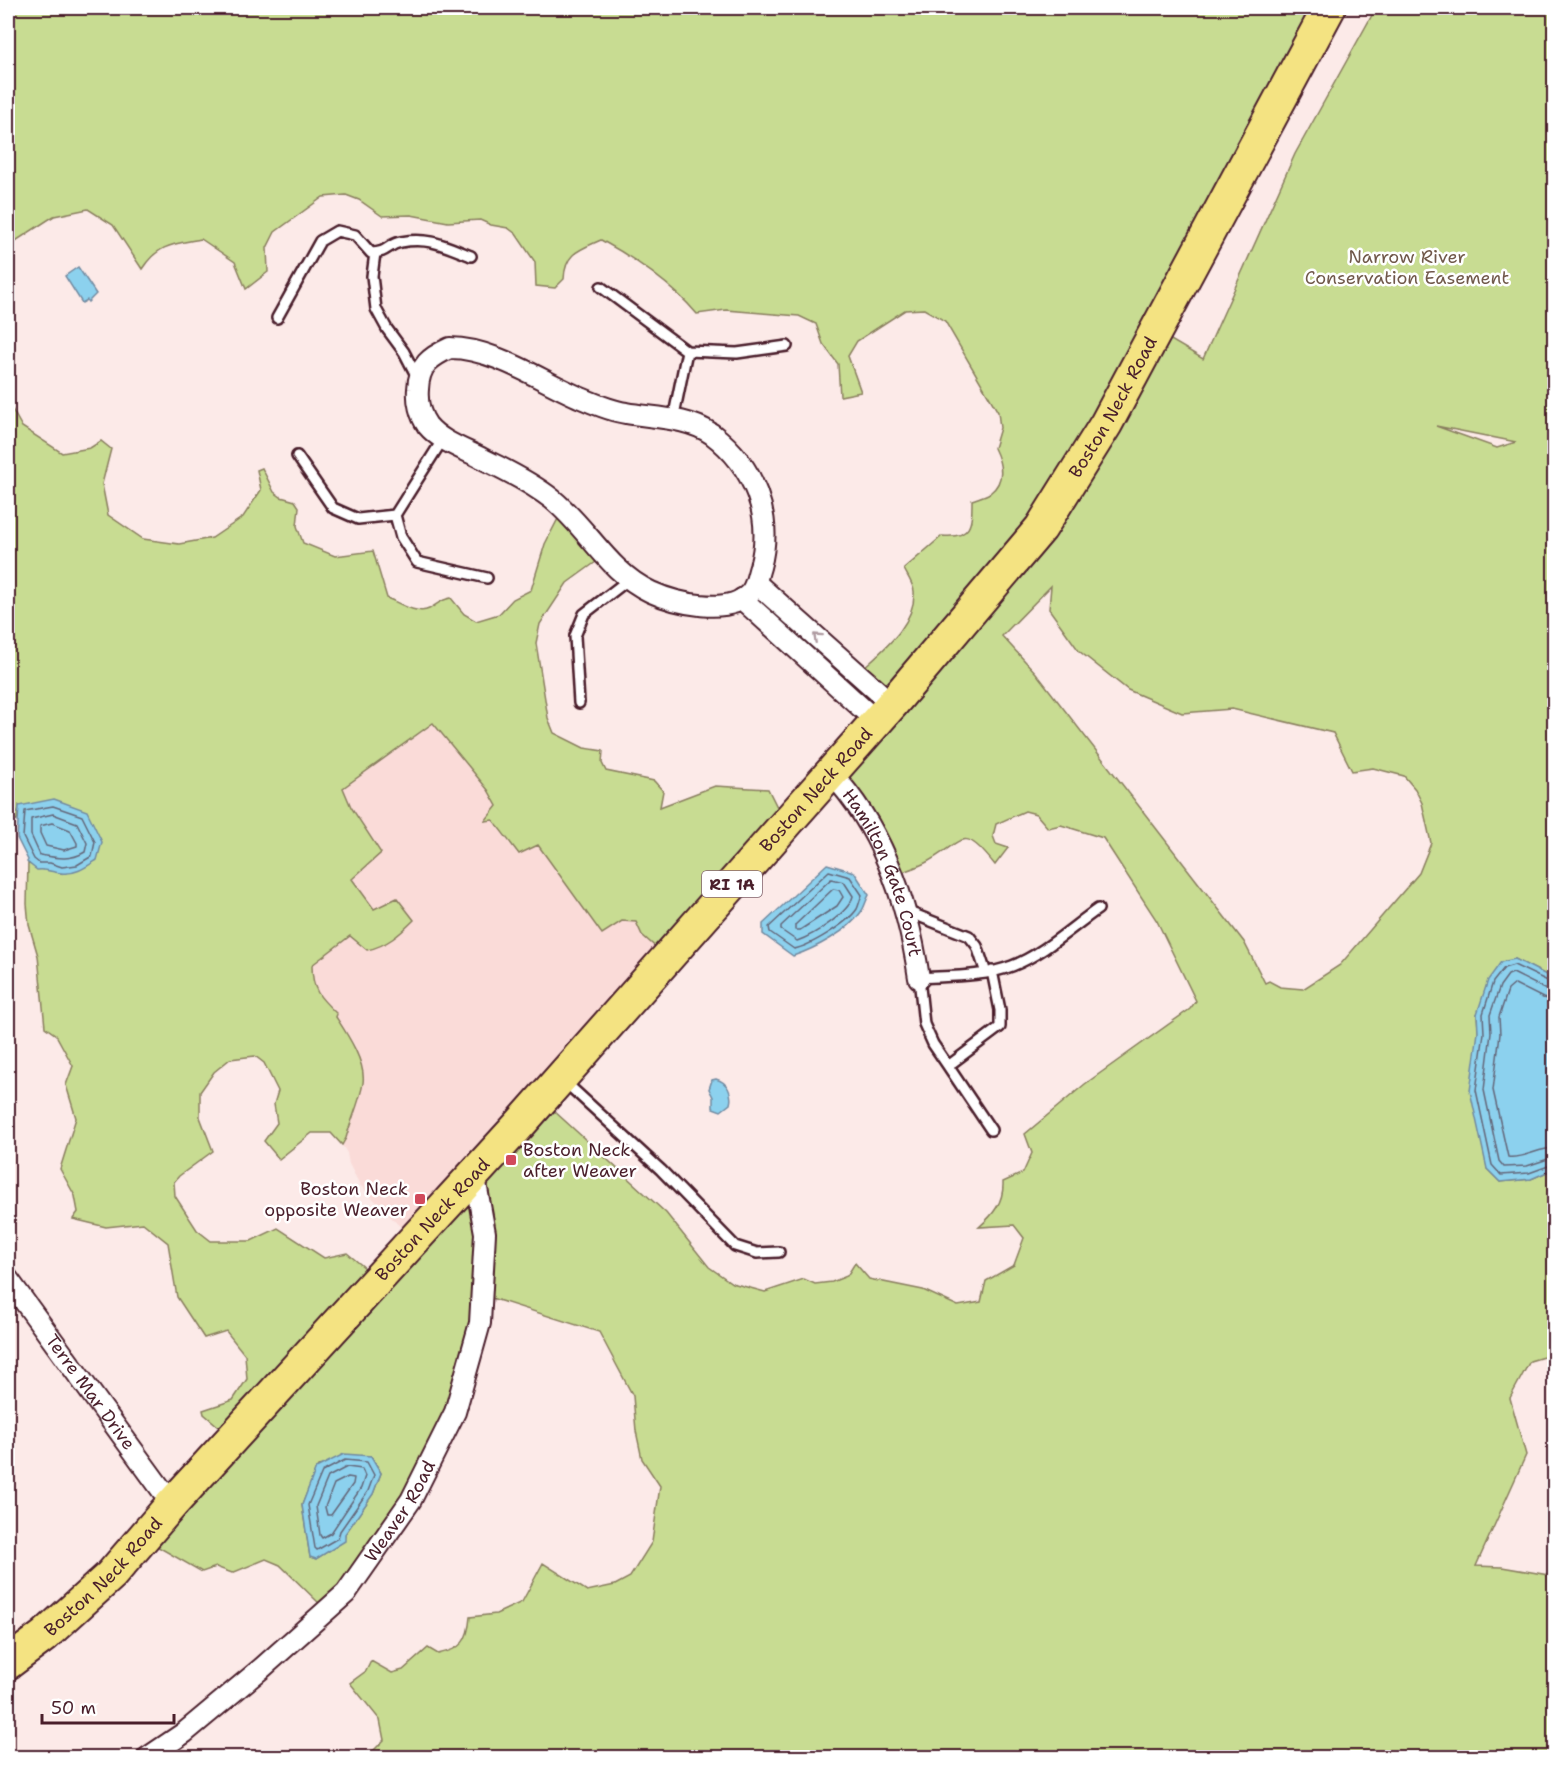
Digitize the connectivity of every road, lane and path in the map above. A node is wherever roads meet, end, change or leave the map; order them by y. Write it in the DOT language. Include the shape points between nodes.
graph roads {
  1 [pos="1329,8"];
  2 [pos="375,253"];
  3 [pos="471,256"];
  4 [pos="601,287"];
  5 [pos="277,318"];
  6 [pos="787,346"];
  7 [pos="687,351"];
  8 [pos="418,379"];
  9 [pos="673,420"];
  10 [pos="443,440"];
  11 [pos="297,456"];
  12 [pos="394,515"];
  13 [pos="487,578"];
  14 [pos="628,580"];
  15 [pos="756,583"];
  16 [pos="742,599"];
  17 [pos="838,657"];
  18 [pos="824,673"];
  19 [pos="579,704"];
  20 [pos="884,712"];
  21 [pos="831,773"];
  22 [pos="1098,909"];
  23 [pos="905,911"];
  24 [pos="989,972"];
  25 [pos="919,978"];
  26 [pos="948,1066"];
  27 [pos="561,1078"];
  28 [pos="991,1130"];
  29 [pos="474,1172"];
  30 [pos="779,1252"];
  31 [pos="8,1279"];
  32 [pos="172,1504"];
  33 [pos="8,1663"];
  34 [pos="147,1758"];
  1 -- 20 [label="main road, Boston Neck Road / RI 1A" via="1096,441 1041,528"];
  2 -- 3 [label="lane" via="399,242 429,240"];
  2 -- 5 [label="lane" via="356,235 338,231 320,242"];
  2 -- 8 [label="lane" via="372,276 376,309"];
  4 -- 7 [label="lane"];
  6 -- 7 [label="lane" via="737,353"];
  7 -- 9 [label="lane"];
  8 -- 9 [label="street" via="434,356 450,348 465,348 483,352 600,406"];
  8 -- 10 [label="street" via="419,407 429,427"];
  9 -- 15 [label="street" via="710,433 740,459 751,478 761,506 764,541"];
  10 -- 12 [label="lane"];
  10 -- 14 [label="street" via="550,497"];
  11 -- 12 [label="lane" via="333,508 358,519"];
  12 -- 13 [label="lane" via="401,537 417,562"];
  14 -- 16 [label="street" via="661,597 699,606"];
  14 -- 19 [label="lane" via="584,614 575,636"];
  15 -- 16 [label="street"];
  17 -- 15 [label="street, one-way"];
  16 -- 18 [label="street"];
  17 -- 18 [label="street"];
  17 -- 20 [label="street"];
  18 -- 20 [label="street"];
  20 -- 21 [label="main road, Boston Neck Road / RI 1A"];
  21 -- 23 [label="street, Hamilton Gate Court" via="852,796 872,828"];
  21 -- 27 [label="main road, Boston Neck Road / RI 1A"];
  22 -- 24 [label="lane" via="1036,954"];
  23 -- 24 [label="lane" via="969,936"];
  23 -- 25 [label="street, Hamilton Gate Court"];
  24 -- 25 [label="lane"];
  24 -- 26 [label="lane" via="1000,1010 1000,1027"];
  25 -- 26 [label="lane" via="924,1024"];
  26 -- 28 [label="lane"];
  27 -- 29 [label="main road, Boston Neck Road / RI 1A"];
  27 -- 30 [label="lane" via="661,1170 735,1246 757,1253"];
  29 -- 32 [label="main road, Boston Neck Road / RI 1A"];
  29 -- 34 [label="street, Weaver Road" via="485,1233 480,1323 455,1412 411,1500 346,1593 184,1733"];
  31 -- 32 [label="street, Terre Mar Drive"];
  32 -- 33 [label="main road, Boston Neck Road / RI 1A" via="111,1575"];
}
